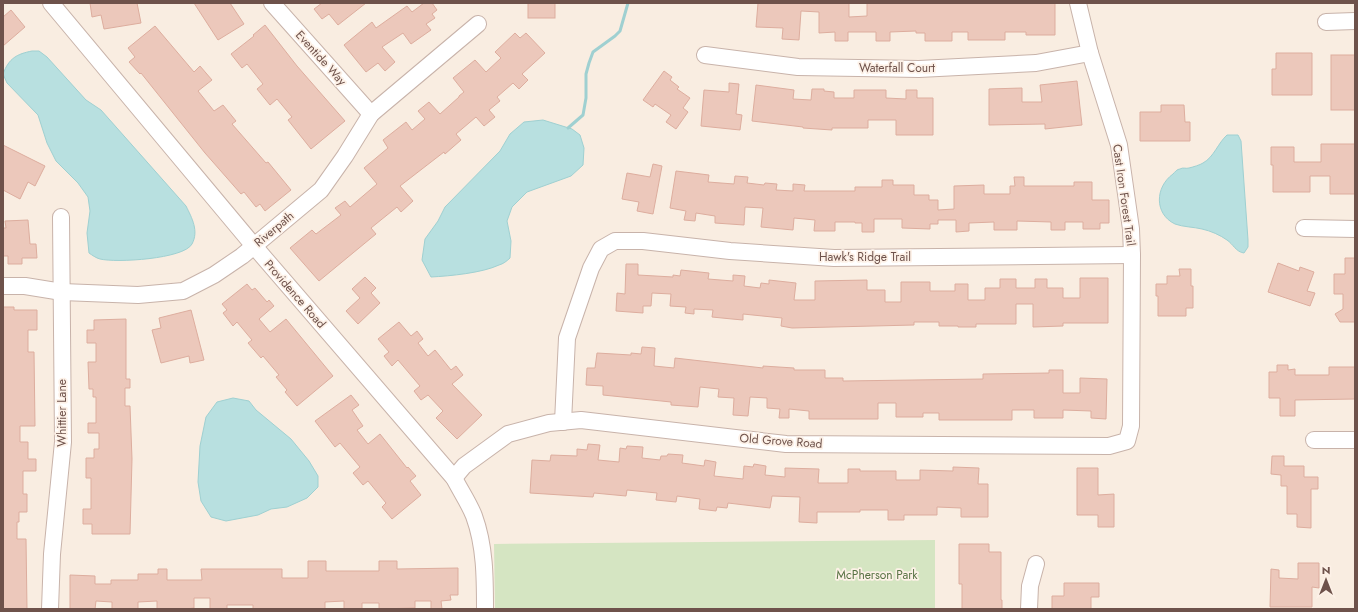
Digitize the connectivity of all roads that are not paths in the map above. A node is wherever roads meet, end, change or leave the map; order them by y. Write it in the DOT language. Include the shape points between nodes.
graph roads {
  1 [pos="51,3"];
  2 [pos="272,3"];
  3 [pos="1078,3"];
  4 [pos="1355,21"];
  5 [pos="1326,22"];
  6 [pos="478,24"];
  7 [pos="1090,53"];
  8 [pos="705,55"];
  9 [pos="370,114"];
  10 [pos="61,217"];
  11 [pos="1304,228"];
  12 [pos="1355,229"];
  13 [pos="254,246"];
  14 [pos="1132,255"];
  15 [pos="3,286"];
  16 [pos="62,292"];
  17 [pos="562,422"];
  18 [pos="1314,440"];
  19 [pos="1355,440"];
  20 [pos="1127,441"];
  21 [pos="454,478"];
  22 [pos="1036,564"];
  23 [pos="50,609"];
  24 [pos="485,609"];
  25 [pos="1029,609"];
  1 -- 13 [label="street, Providence Road"];
  2 -- 9 [label="street, Eventide Way"];
  3 -- 7 [label="street, Cast Iron Forest Trail"];
  4 -- 5 [label="street"];
  6 -- 9 [label="street, Riverpath"];
  7 -- 8 [label="street, Waterfall Court" via="1036,63 919,69 798,67"];
  7 -- 14 [label="street, Cast Iron Forest Trail" via="1119,146 1131,229"];
  9 -- 13 [label="street, Riverpath" via="345,156 320,190"];
  10 -- 16 [label="street, Whittier Lane"];
  11 -- 12 [label="street"];
  13 -- 16 [label="street, Riverpath" via="214,275 183,291 138,295"];
  13 -- 21 [label="street, Providence Road"];
  14 -- 17 [label="street, Hawk's Ridge Trail" via="834,258 730,251 643,241 615,241 601,249 591,268 567,338"];
  14 -- 20 [label="street, Cast Iron Forest Trail" via="1131,426"];
  15 -- 16 [label="street, Riverpath" via="25,286"];
  16 -- 23 [label="street, Whittier Lane" via="62,442"];
  17 -- 20 [label="street, Old Grove Road" via="581,420 786,444 1109,446"];
  17 -- 21 [label="street, Old Grove Road" via="508,434 464,466"];
  18 -- 19 [label="street"];
  21 -- 24 [label="street, Providence Road" via="474,516 482,544"];
  22 -- 25 [label="street" via="1030,586"];
}
